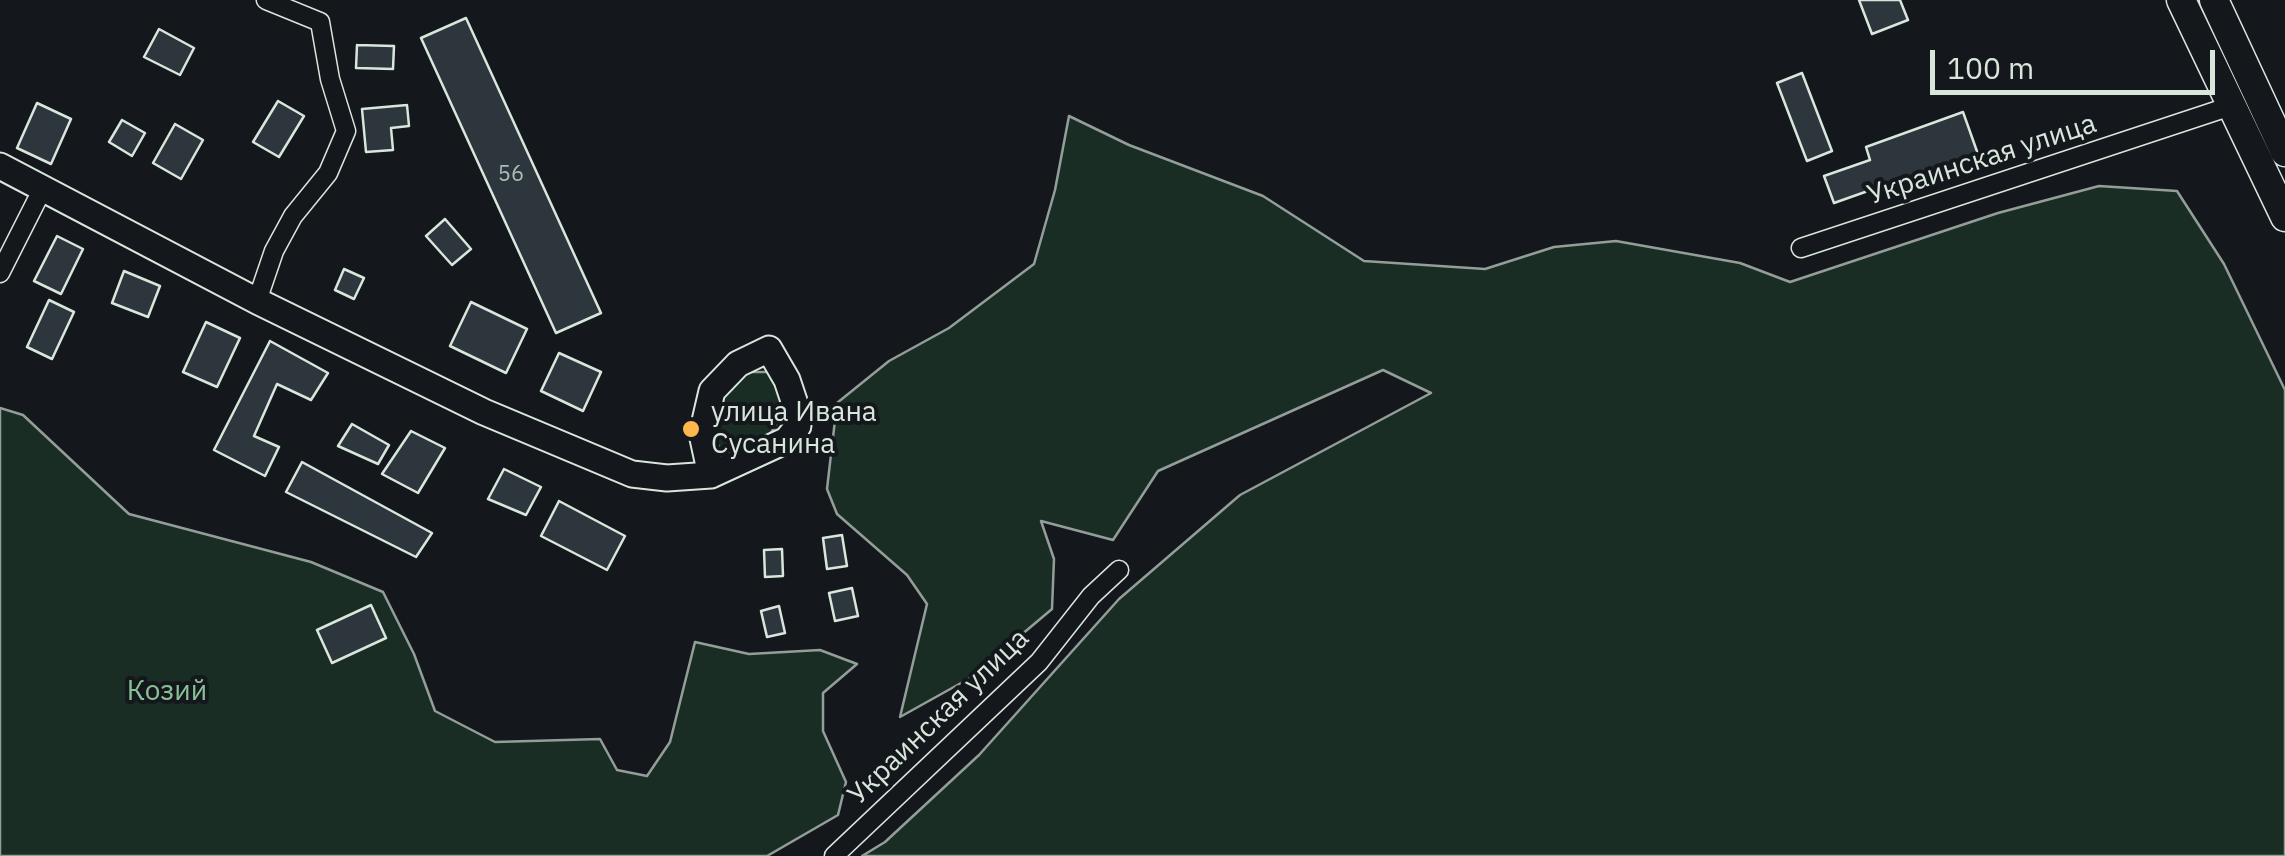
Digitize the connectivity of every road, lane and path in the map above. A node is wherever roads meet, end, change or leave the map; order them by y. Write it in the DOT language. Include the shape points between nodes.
graph roads {
  1 [pos="266,0"];
  2 [pos="2181,0"];
  3 [pos="2214,0"];
  4 [pos="2231,106"];
  5 [pos="2285,152"];
  6 [pos="0,166"];
  7 [pos="42,188"];
  8 [pos="2285,217"];
  9 [pos="1802,248"];
  10 [pos="0,273"];
  11 [pos="257,301"];
  12 [pos="712,475"];
  13 [pos="1119,570"];
  14 [pos="834,856"];
  1 -- 11 [label="street" via="320,22 346,131 328,173 274,251"];
  2 -- 4 [label="main road"];
  3 -- 5 [label="main road"];
  4 -- 8 [label="main road"];
  4 -- 9 [label="street, Украинская улица"];
  6 -- 7 [label="street"];
  7 -- 10 [label="street"];
  7 -- 11 [label="street"];
  11 -- 12 [label="street" via="484,412 632,474"];
  12 -- 12 [label="street" via="770,450 798,426 787,380 769,349 738,364 712,391 702,434"];
  13 -- 14 [label="street, Украинская улица" via="1039,662"];
}
